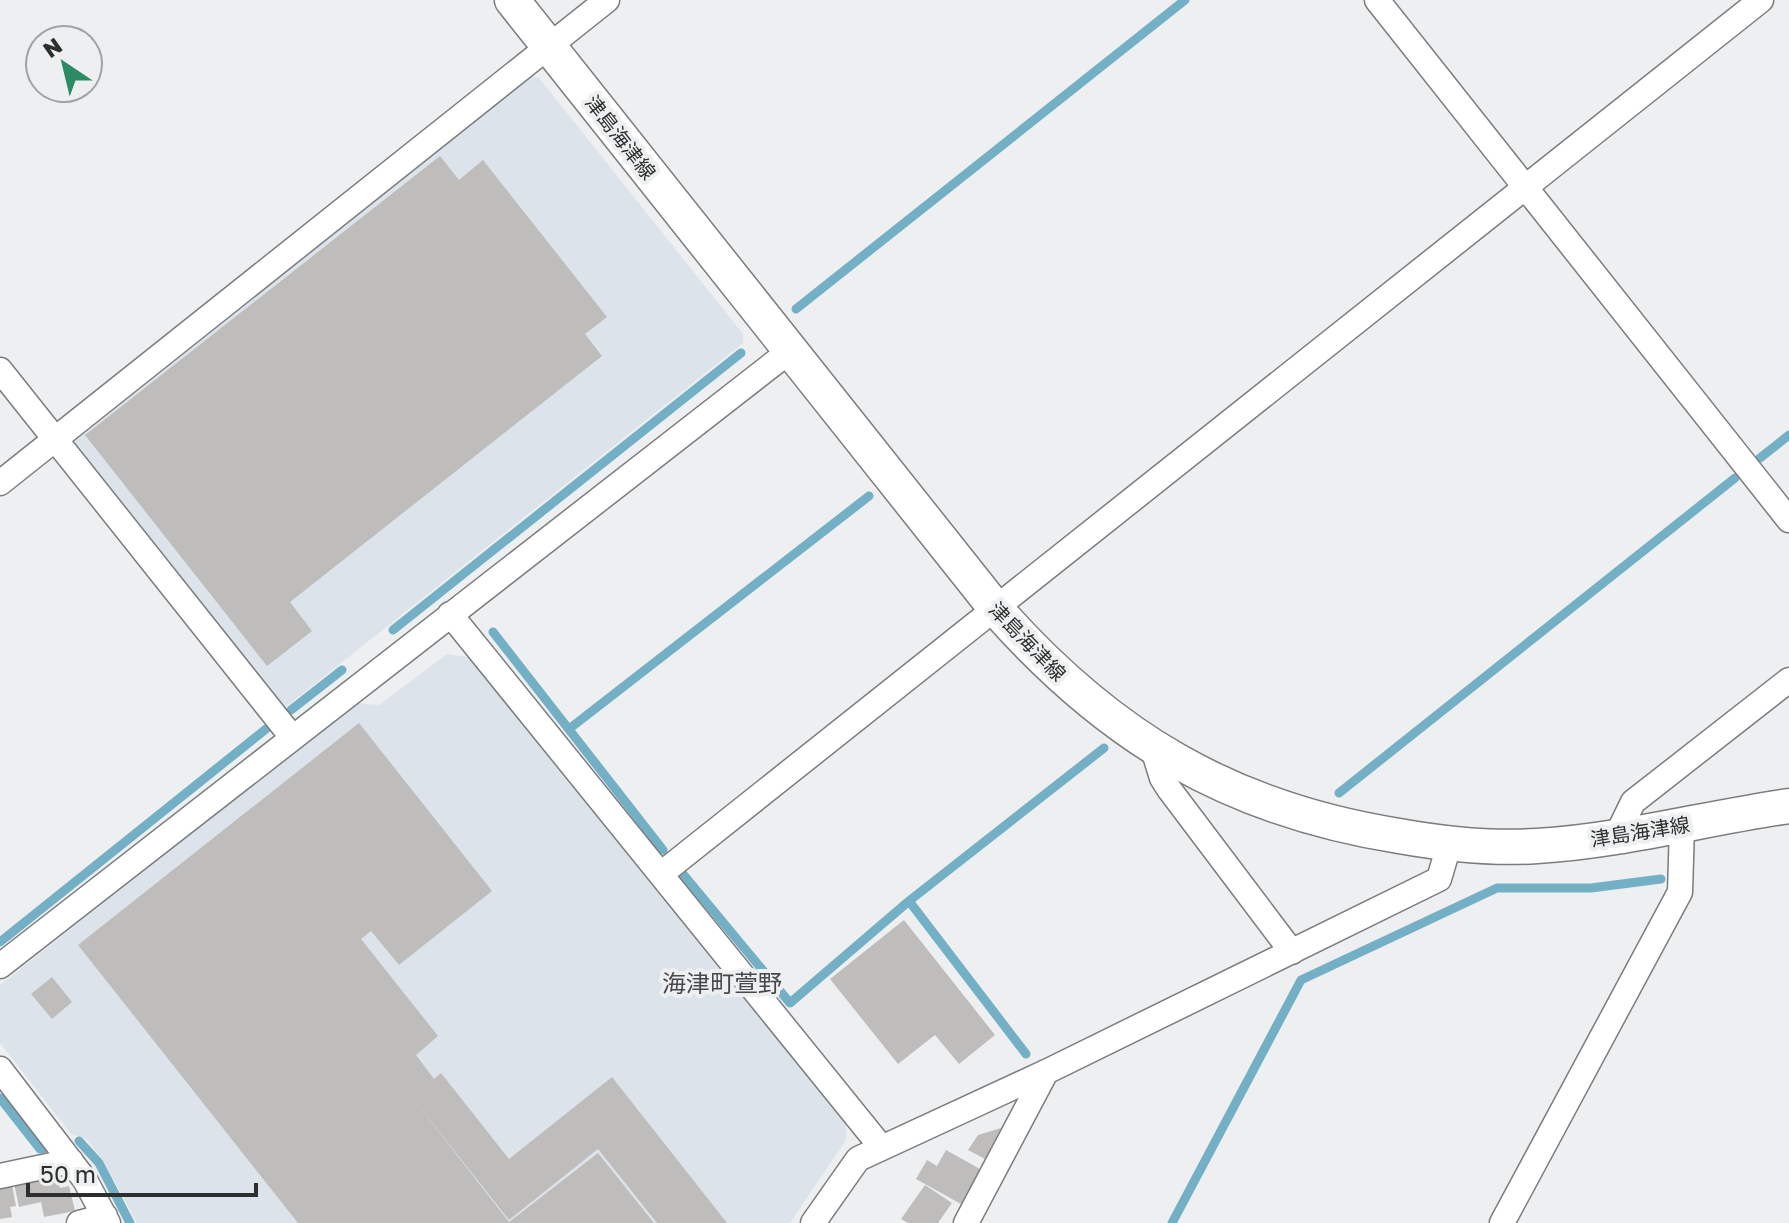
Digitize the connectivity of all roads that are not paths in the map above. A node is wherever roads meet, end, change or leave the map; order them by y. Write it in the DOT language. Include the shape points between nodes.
graph roads {
  1 [pos="512,0"];
  2 [pos="607,0"];
  3 [pos="1377,0"];
  4 [pos="1761,0"];
  5 [pos="550,47"];
  6 [pos="1527,187"];
  7 [pos="791,350"];
  8 [pos="0,370"];
  9 [pos="55,439"];
  10 [pos="0,483"];
  11 [pos="1789,520"];
  12 [pos="996,609"];
  13 [pos="450,614"];
  14 [pos="1789,680"];
  15 [pos="292,737"];
  16 [pos="1153,749"];
  17 [pos="1789,806"];
  18 [pos="1682,826"];
  19 [pos="1617,835"];
  20 [pos="1449,845"];
  21 [pos="661,874"];
  22 [pos="1292,952"];
  23 [pos="0,966"];
  24 [pos="0,1069"];
  25 [pos="1046,1072"];
  26 [pos="882,1148"];
  27 [pos="71,1161"];
  28 [pos="0,1176"];
  29 [pos="106,1220"];
  30 [pos="79,1223"];
  31 [pos="813,1223"];
  32 [pos="966,1223"];
  33 [pos="1502,1223"];
  1 -- 5 [label="main road, 津島海津線"];
  2 -- 5 [label="street"];
  3 -- 6 [label="street"];
  4 -- 6 [label="street"];
  5 -- 7 [label="main road, 津島海津線"];
  5 -- 9 [label="street"];
  6 -- 11 [label="street"];
  6 -- 12 [label="street"];
  7 -- 12 [label="main road, 津島海津線"];
  7 -- 13 [label="street"];
  8 -- 9 [label="street"];
  9 -- 10 [label="street"];
  9 -- 15 [label="street"];
  12 -- 16 [label="main road, 津島海津線" via="1048,666"];
  12 -- 21 [label="street"];
  13 -- 15 [label="street"];
  13 -- 21 [label="street"];
  14 -- 19 [label="street" via="1633,802"];
  15 -- 23 [label="street"];
  16 -- 20 [label="main road, 津島海津線" via="1277,807 1344,827"];
  16 -- 22 [label="street" via="1169,789"];
  17 -- 18 [label="main road, 津島海津線"];
  18 -- 19 [label="main road, 津島海津線"];
  18 -- 33 [label="street" via="1680,892"];
  19 -- 20 [label="main road, 津島海津線" via="1537,846"];
  20 -- 22 [label="street" via="1439,879"];
  21 -- 26 [label="street"];
  22 -- 25 [label="street"];
  24 -- 27 [label="street"];
  25 -- 26 [label="street"];
  25 -- 32 [label="street"];
  26 -- 31 [label="street" via="858,1159"];
  27 -- 28 [label="street"];
  27 -- 29 [label="street"];
  29 -- 30 [label="street"];
}
